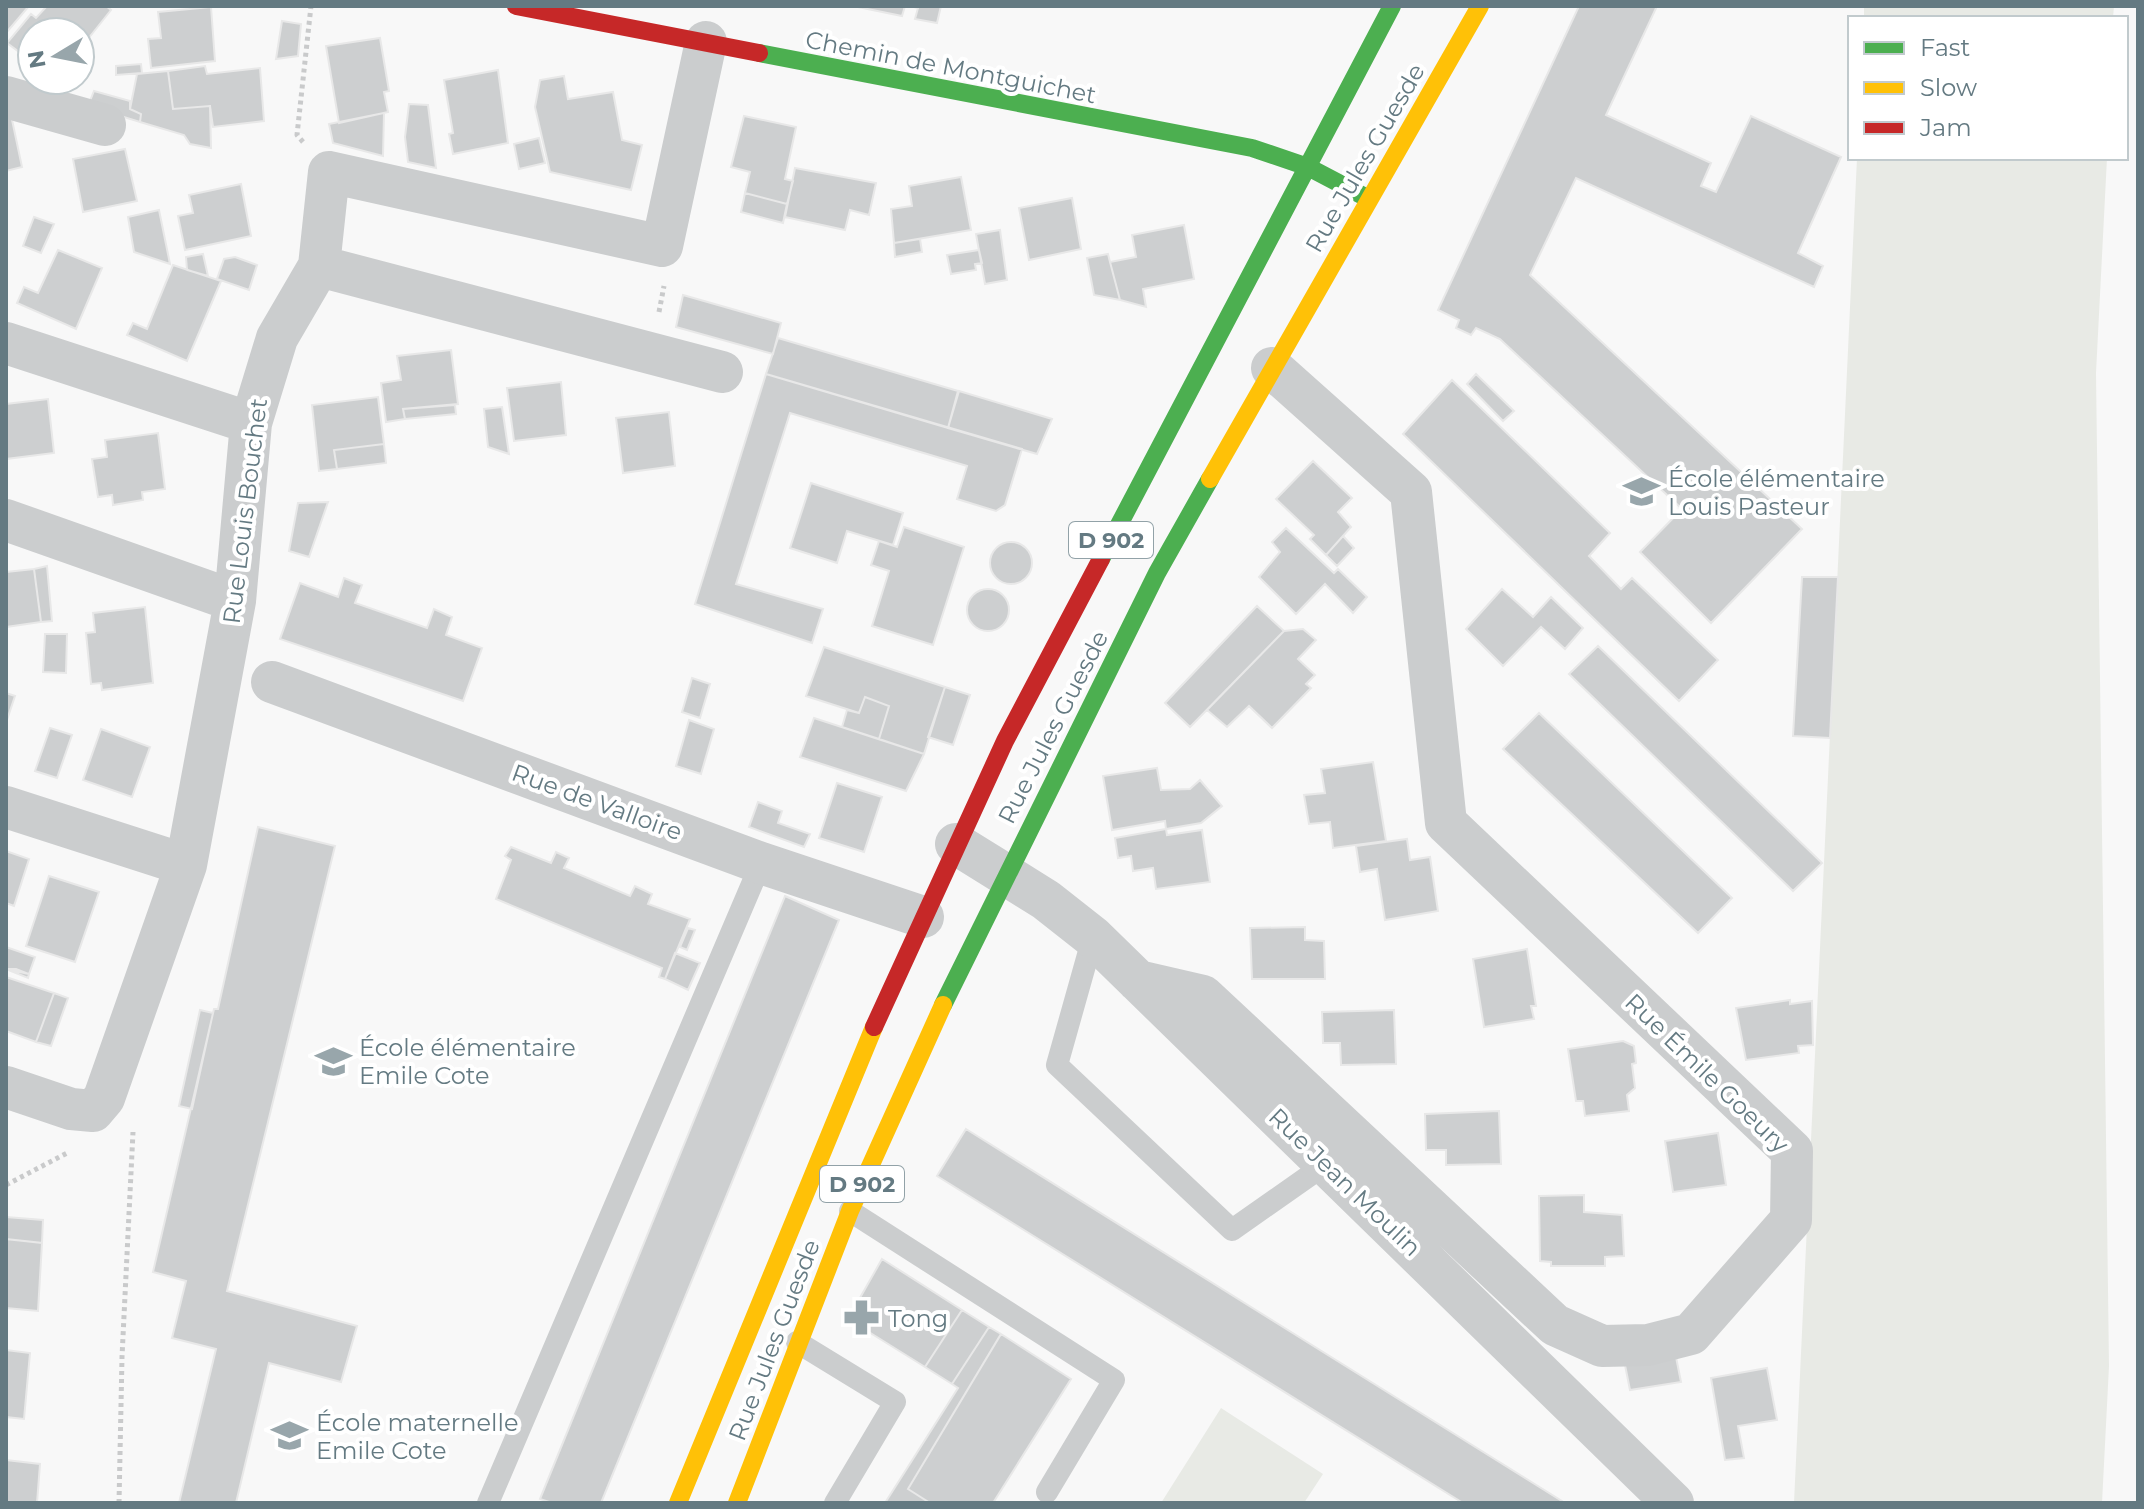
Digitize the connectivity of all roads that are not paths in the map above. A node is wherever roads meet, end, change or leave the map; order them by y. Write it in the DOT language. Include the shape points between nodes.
graph roads {
  1 [pos="516,6"];
  2 [pos="1392,6"];
  3 [pos="1480,6"];
  4 [pos="706,42"];
  5 [pos="6,97"];
  6 [pos="105,125"];
  7 [pos="1308,167"];
  8 [pos="1369,199"];
  9 [pos="319,266"];
  10 [pos="6,343"];
  11 [pos="1272,368"];
  12 [pos="722,372"];
  13 [pos="251,423"];
  14 [pos="6,520"];
  15 [pos="235,601"];
  16 [pos="272,682"];
  17 [pos="6,807"];
  18 [pos="956,844"];
  19 [pos="761,863"];
  20 [pos="186,865"];
  21 [pos="1007,873"];
  22 [pos="923,917"];
  23 [pos="1093,937"];
  24 [pos="1138,981"];
  25 [pos="6,1087"];
  26 [pos="1326,1164"];
  27 [pos="850,1211"];
  28 [pos="797,1342"];
  29 [pos="1047,1492"];
  30 [pos="488,1503"];
  31 [pos="678,1503"];
  32 [pos="737,1503"];
  33 [pos="835,1503"];
  34 [pos="1673,1503"];
  1 -- 4 [label="main road, Chemin de Montguichet"];
  2 -- 7 [label="main road, Rue Jules Guesde / D 902"];
  3 -- 8 [label="main road, Rue Jules Guesde / D 902"];
  4 -- 7 [label="main road, Chemin de Montguichet" via="1252,148"];
  4 -- 9 [label="street, Rue Louis Bouchet" via="662,246 329,172"];
  5 -- 6 [label="street"];
  7 -- 8 [label="main road, Chemin de Montguichet"];
  7 -- 18 [label="main road, Rue Jules Guesde / D 902" via="1005,741"];
  8 -- 11 [label="main road, Rue Jules Guesde / D 902"];
  9 -- 12 [label="street"];
  9 -- 13 [label="street, Rue Louis Bouchet" via="277,338"];
  10 -- 13 [label="street"];
  11 -- 21 [label="main road, Rue Jules Guesde / D 902" via="1157,573"];
  11 -- 24 [label="street, Rue Émile Goeury" via="1411,492 1446,823 1792,1151 1791,1220 1691,1334 1648,1345 1602,1346 1555,1325 1203,996"];
  13 -- 15 [label="street, Rue Louis Bouchet"];
  14 -- 15 [label="street"];
  15 -- 20 [label="street, Rue Louis Bouchet"];
  16 -- 19 [label="street, Rue de Valloire"];
  17 -- 20 [label="street"];
  18 -- 21 [label="street, Rue Jean Moulin"];
  18 -- 22 [label="main road, Rue Jules Guesde / D 902"];
  19 -- 22 [label="street, Rue de Valloire"];
  19 -- 30 [label="lane"];
  20 -- 25 [label="street, Rue Louis Bouchet" via="104,1098 93,1111 71,1109"];
  21 -- 23 [label="street, Rue Jean Moulin"];
  21 -- 27 [label="main road, Rue Jules Guesde / D 902"];
  22 -- 31 [label="main road, Rue Jules Guesde / D 902"];
  23 -- 24 [label="street, Rue Jean Moulin"];
  23 -- 26 [label="lane" via="1057,1065 1232,1230"];
  24 -- 26 [label="street, Rue Jean Moulin"];
  26 -- 34 [label="street, Rue Jean Moulin"];
  27 -- 28 [label="main road, Rue Jules Guesde / D 902"];
  27 -- 29 [label="lane" via="1114,1380"];
  28 -- 32 [label="main road, Rue Jules Guesde / D 902"];
  28 -- 33 [label="lane" via="895,1402"];
}
